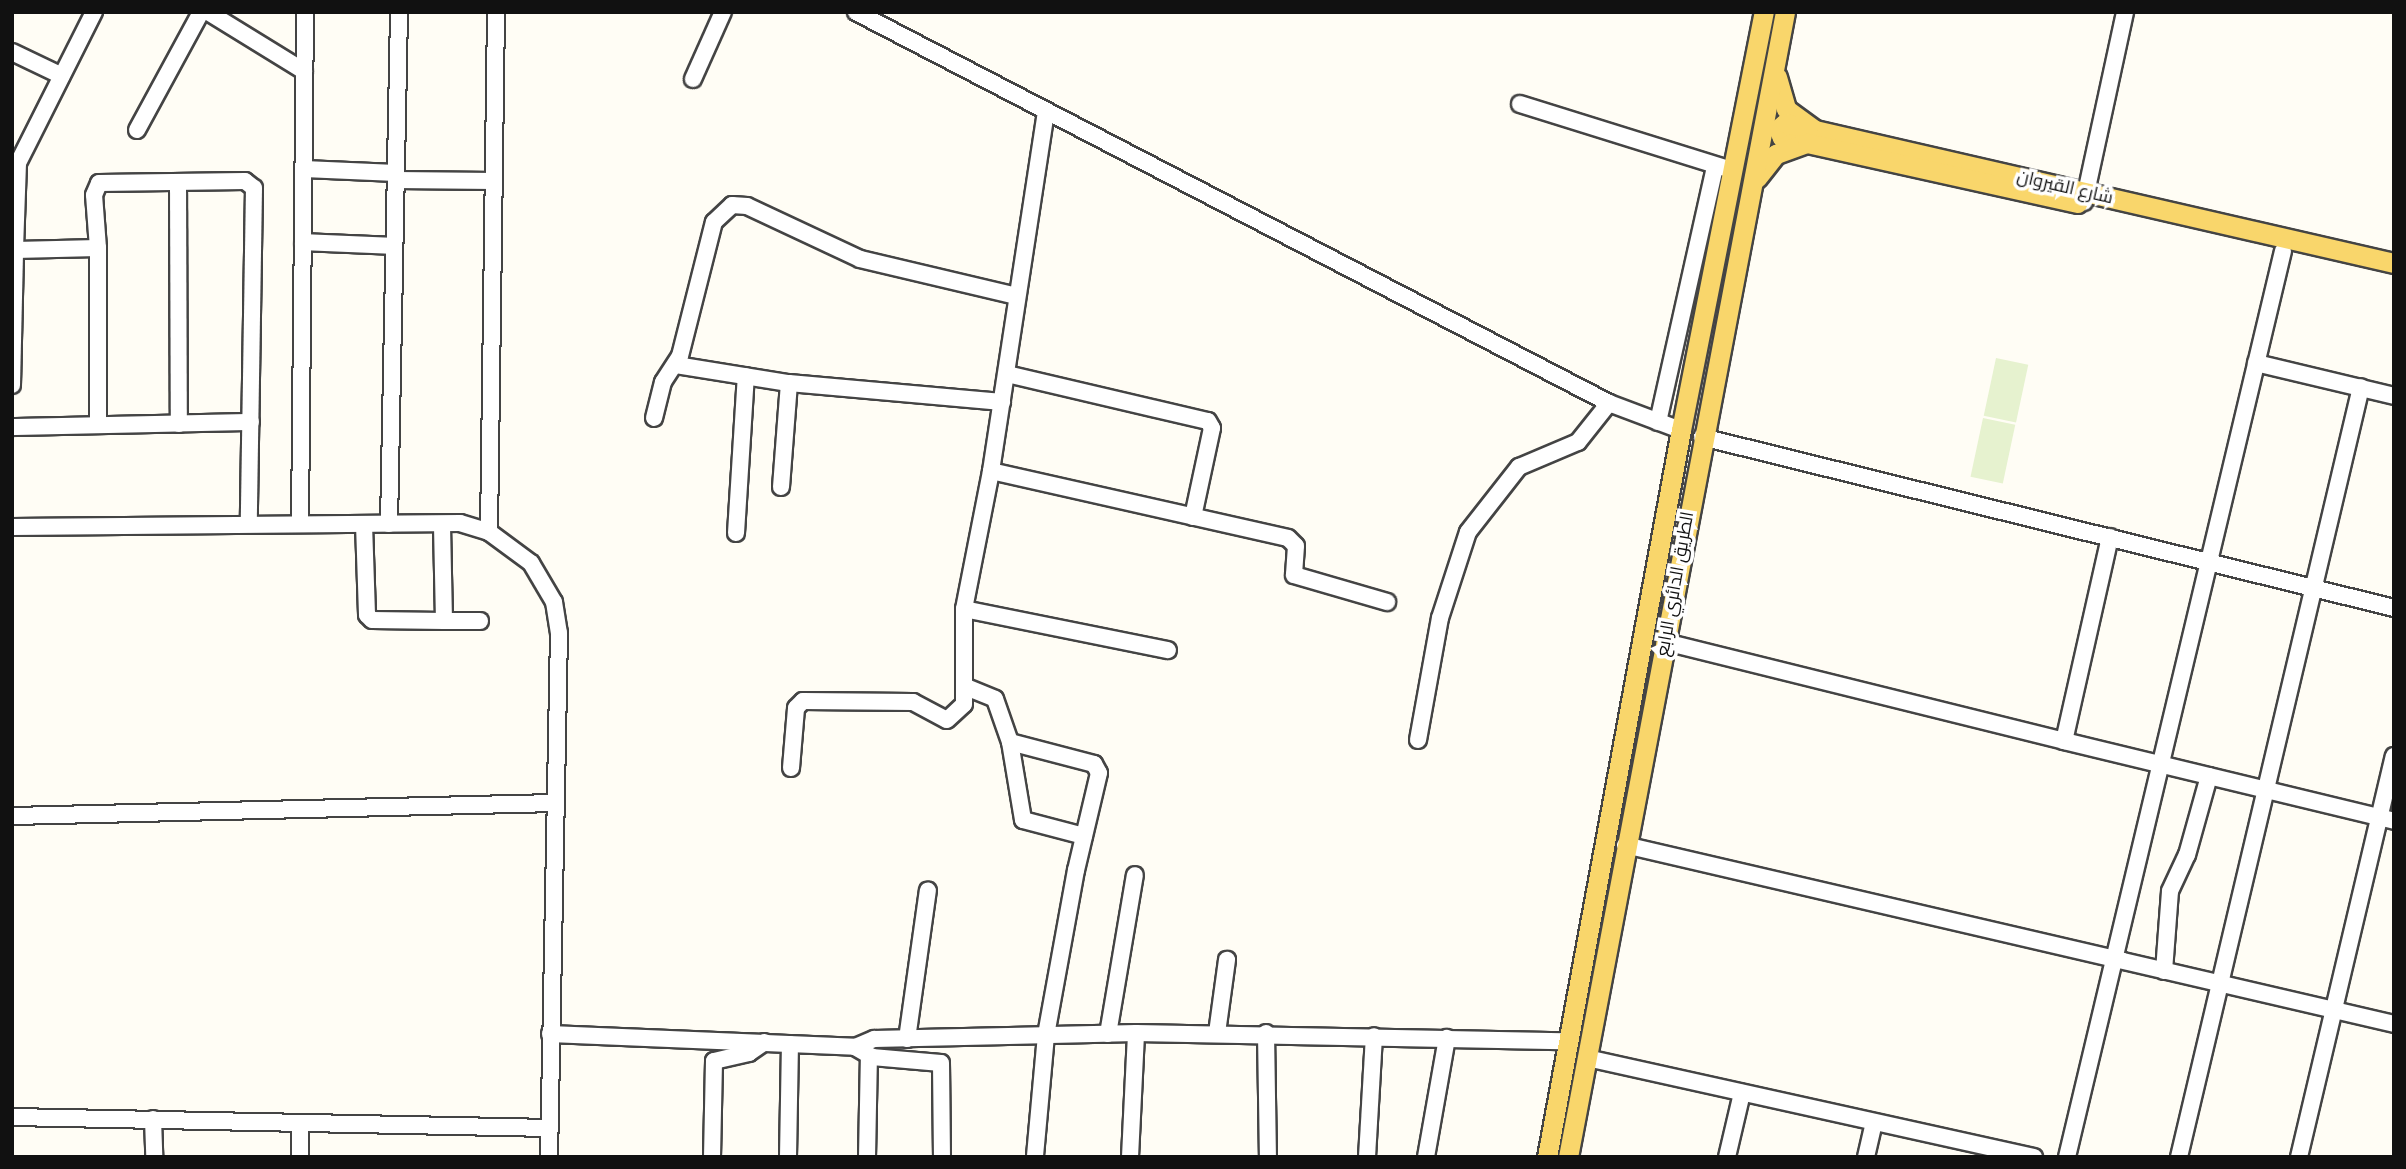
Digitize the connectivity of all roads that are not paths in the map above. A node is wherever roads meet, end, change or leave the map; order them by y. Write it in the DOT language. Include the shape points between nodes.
graph roads {
  1 [pos="94,12"];
  2 [pos="201,12"];
  3 [pos="208,12"];
  4 [pos="305,12"];
  5 [pos="400,12"];
  6 [pos="496,12"];
  7 [pos="723,12"];
  8 [pos="856,12"];
  9 [pos="1764,12"];
  10 [pos="1785,12"];
  11 [pos="2125,12"];
  12 [pos="12,52"];
  13 [pos="1775,66"];
  14 [pos="304,71"];
  15 [pos="62,76"];
  16 [pos="693,79"];
  17 [pos="1520,104"];
  18 [pos="1046,112"];
  19 [pos="137,130"];
  20 [pos="1811,137"];
  21 [pos="1715,166"];
  22 [pos="304,169"];
  23 [pos="1734,171"];
  24 [pos="396,177"];
  25 [pos="494,181"];
  26 [pos="14,182"];
  27 [pos="178,182"];
  28 [pos="1753,185"];
  29 [pos="2085,198"];
  30 [pos="303,243"];
  31 [pos="394,246"];
  32 [pos="98,248"];
  33 [pos="15,250"];
  34 [pos="2283,251"];
  35 [pos="2394,263"];
  36 [pos="2394,275"];
  37 [pos="1017,296"];
  38 [pos="2256,363"];
  39 [pos="676,365"];
  40 [pos="1007,374"];
  41 [pos="746,376"];
  42 [pos="789,383"];
  43 [pos="12,385"];
  44 [pos="2361,387"];
  45 [pos="2394,396"];
  46 [pos="1002,402"];
  47 [pos="1609,402"];
  48 [pos="654,418"];
  49 [pos="251,422"];
  50 [pos="1658,422"];
  51 [pos="179,424"];
  52 [pos="98,425"];
  53 [pos="12,427"];
  54 [pos="1681,430"];
  55 [pos="1702,436"];
  56 [pos="991,471"];
  57 [pos="781,487"];
  58 [pos="1194,517"];
  59 [pos="300,523"];
  60 [pos="249,524"];
  61 [pos="364,524"];
  62 [pos="389,524"];
  63 [pos="442,524"];
  64 [pos="12,527"];
  65 [pos="489,532"];
  66 [pos="736,533"];
  67 [pos="2110,537"];
  68 [pos="2208,561"];
  69 [pos="2314,587"];
  70 [pos="1387,601"];
  71 [pos="2394,608"];
  72 [pos="964,609"];
  73 [pos="444,621"];
  74 [pos="480,621"];
  75 [pos="1665,642"];
  76 [pos="1168,650"];
  77 [pos="966,687"];
  78 [pos="1418,740"];
  79 [pos="2064,741"];
  80 [pos="1010,742"];
  81 [pos="2394,757"];
  82 [pos="2160,764"];
  83 [pos="791,768"];
  84 [pos="2209,776"];
  85 [pos="2266,789"];
  86 [pos="554,803"];
  87 [pos="12,817"];
  88 [pos="2386,819"];
  89 [pos="1084,836"];
  90 [pos="1625,845"];
  91 [pos="1135,875"];
  92 [pos="928,890"];
  93 [pos="2113,959"];
  94 [pos="1227,960"];
  95 [pos="2164,971"];
  96 [pos="2219,984"];
  97 [pos="2333,1010"];
  98 [pos="2394,1024"];
  99 [pos="1136,1033"];
  100 [pos="1217,1033"];
  101 [pos="1266,1033"];
  102 [pos="550,1034"];
  103 [pos="1108,1034"];
  104 [pos="1046,1035"];
  105 [pos="1374,1036"];
  106 [pos="1447,1038"];
  107 [pos="908,1039"];
  108 [pos="1570,1041"];
  109 [pos="765,1042"];
  110 [pos="790,1044"];
  111 [pos="855,1046"];
  112 [pos="869,1056"];
  113 [pos="1587,1058"];
  114 [pos="1742,1093"];
  115 [pos="12,1117"];
  116 [pos="153,1119"];
  117 [pos="1874,1122"];
  118 [pos="300,1123"];
  119 [pos="1554,1123"];
  120 [pos="1574,1126"];
  121 [pos="549,1128"];
  122 [pos="154,1157"];
  123 [pos="300,1157"];
  124 [pos="549,1157"];
  125 [pos="712,1157"];
  126 [pos="788,1157"];
  127 [pos="867,1157"];
  128 [pos="942,1157"];
  129 [pos="1035,1157"];
  130 [pos="1130,1157"];
  131 [pos="1268,1157"];
  132 [pos="1367,1157"];
  133 [pos="1426,1157"];
  134 [pos="1547,1157"];
  135 [pos="1568,1157"];
  136 [pos="1727,1157"];
  137 [pos="1866,1157"];
  138 [pos="2034,1157"];
  139 [pos="2067,1157"];
  140 [pos="2179,1157"];
  141 [pos="2299,1157"];
  1 -- 15 [label="street"];
  2 -- 19 [label="street"];
  3 -- 14 [label="street"];
  4 -- 14 [label="street"];
  5 -- 24 [label="street"];
  6 -- 25 [label="street"];
  7 -- 16 [label="street"];
  8 -- 18 [label="street"];
  9 -- 23 [label="main road, الطريق الدائري الرابع"];
  10 -- 13 [label="main road, الطريق الدائري الرابع"];
  11 -- 29 [label="street"];
  12 -- 15 [label="street"];
  13 -- 20 [label="main road, شارع القيروان" via="1786,108"];
  13 -- 28 [label="main road, الطريق الدائري الرابع"];
  14 -- 22 [label="street"];
  15 -- 26 [label="street" via="23,151"];
  17 -- 21 [label="street"];
  18 -- 37 [label="street"];
  18 -- 47 [label="street"];
  20 -- 28 [label="main road" via="1776,154"];
  20 -- 29 [label="main road, شارع القيروان"];
  21 -- 23 [label="street"];
  21 -- 50 [label="street"];
  22 -- 24 [label="street"];
  22 -- 30 [label="street"];
  23 -- 54 [label="main road, الطريق الدائري الرابع"];
  24 -- 25 [label="street"];
  24 -- 31 [label="street"];
  25 -- 65 [label="street"];
  26 -- 33 [label="street"];
  27 -- 32 [label="street" via="99,184 94,195"];
  27 -- 49 [label="street" via="246,181 254,188"];
  27 -- 51 [label="street"];
  28 -- 55 [label="main road, الطريق الدائري الرابع"];
  29 -- 34 [label="main road, شارع القيروان"];
  29 -- 35 [label="main road, شارع القيروان"];
  30 -- 31 [label="street"];
  30 -- 59 [label="street"];
  31 -- 62 [label="street"];
  32 -- 33 [label="street"];
  32 -- 52 [label="street"];
  33 -- 43 [label="street"];
  34 -- 36 [label="main road, شارع القيروان"];
  34 -- 38 [label="street"];
  37 -- 39 [label="street" via="864,260 736,204 714,222"];
  37 -- 40 [label="street"];
  38 -- 44 [label="street"];
  38 -- 68 [label="street"];
  39 -- 41 [label="street"];
  39 -- 48 [label="street" via="663,382"];
  40 -- 46 [label="street"];
  40 -- 58 [label="street" via="1208,421 1212,428"];
  41 -- 42 [label="street"];
  41 -- 66 [label="street"];
  42 -- 46 [label="street"];
  42 -- 57 [label="street"];
  44 -- 45 [label="street"];
  44 -- 69 [label="street"];
  46 -- 56 [label="street"];
  47 -- 50 [label="street"];
  47 -- 78 [label="street" via="1578,442 1519,467 1468,532 1440,618"];
  49 -- 51 [label="street"];
  49 -- 60 [label="street"];
  50 -- 54 [label="street"];
  51 -- 52 [label="street"];
  52 -- 53 [label="street"];
  54 -- 108 [label="main road, الطريق الدائري الرابع"];
  55 -- 67 [label="street"];
  55 -- 75 [label="main road, الطريق الدائري الرابع"];
  56 -- 58 [label="street"];
  56 -- 72 [label="street"];
  58 -- 70 [label="street" via="1288,538 1296,547 1294,575"];
  59 -- 60 [label="street"];
  59 -- 61 [label="street"];
  60 -- 64 [label="street"];
  61 -- 62 [label="street"];
  61 -- 73 [label="street" via="367,615 372,620"];
  62 -- 63 [label="street"];
  63 -- 65 [label="street" via="465,524"];
  63 -- 73 [label="street"];
  65 -- 86 [label="street" via="531,563 547,585 557,614"];
  67 -- 68 [label="street"];
  67 -- 79 [label="street"];
  68 -- 69 [label="street"];
  68 -- 82 [label="street"];
  69 -- 71 [label="street"];
  69 -- 85 [label="street"];
  72 -- 76 [label="street"];
  72 -- 77 [label="street"];
  73 -- 74 [label="street"];
  75 -- 79 [label="street"];
  75 -- 90 [label="main road, الطريق الدائري الرابع"];
  77 -- 80 [label="street" via="995,699"];
  77 -- 83 [label="street" via="961,708 947,720 913,702 803,701 796,709"];
  79 -- 82 [label="street"];
  80 -- 89 [label="street" via="1023,820"];
  80 -- 89 [label="street" via="1096,765 1099,776"];
  81 -- 88 [label="street"];
  82 -- 84 [label="street"];
  82 -- 93 [label="street"];
  84 -- 85 [label="street"];
  84 -- 95 [label="street" via="2187,855 2170,891"];
  85 -- 88 [label="street"];
  85 -- 96 [label="street"];
  86 -- 87 [label="street"];
  86 -- 102 [label="street"];
  88 -- 97 [label="street"];
  89 -- 104 [label="street"];
  90 -- 93 [label="street"];
  90 -- 113 [label="main road, الطريق الدائري الرابع"];
  91 -- 103 [label="street"];
  92 -- 107 [label="street"];
  93 -- 95 [label="street"];
  93 -- 139 [label="street"];
  94 -- 100 [label="street"];
  95 -- 96 [label="street"];
  96 -- 97 [label="street"];
  96 -- 140 [label="street"];
  97 -- 98 [label="street"];
  97 -- 141 [label="street"];
  99 -- 100 [label="street"];
  99 -- 103 [label="street"];
  99 -- 130 [label="street"];
  100 -- 101 [label="street"];
  101 -- 105 [label="street"];
  101 -- 131 [label="street"];
  102 -- 109 [label="street"];
  102 -- 121 [label="street"];
  103 -- 104 [label="street"];
  104 -- 107 [label="street"];
  104 -- 129 [label="street"];
  105 -- 106 [label="street"];
  105 -- 132 [label="street"];
  106 -- 108 [label="street"];
  106 -- 133 [label="street"];
  107 -- 111 [label="street" via="874,1039"];
  108 -- 119 [label="main road, الطريق الدائري الرابع"];
  109 -- 110 [label="street"];
  109 -- 125 [label="street" via="749,1053 714,1061"];
  110 -- 111 [label="street"];
  110 -- 126 [label="street"];
  111 -- 112 [label="street"];
  112 -- 127 [label="street"];
  112 -- 128 [label="street" via="942,1063"];
  113 -- 114 [label="street"];
  113 -- 120 [label="main road, الطريق الدائري الرابع"];
  114 -- 117 [label="street"];
  114 -- 136 [label="street"];
  115 -- 116 [label="street"];
  116 -- 118 [label="street"];
  116 -- 122 [label="street"];
  117 -- 137 [label="street"];
  117 -- 138 [label="street"];
  118 -- 121 [label="street"];
  118 -- 123 [label="street"];
  119 -- 120 [label="main road"];
  119 -- 134 [label="main road, الطريق الدائري الرابع"];
  120 -- 135 [label="main road, الطريق الدائري الرابع"];
  121 -- 124 [label="street"];
}
